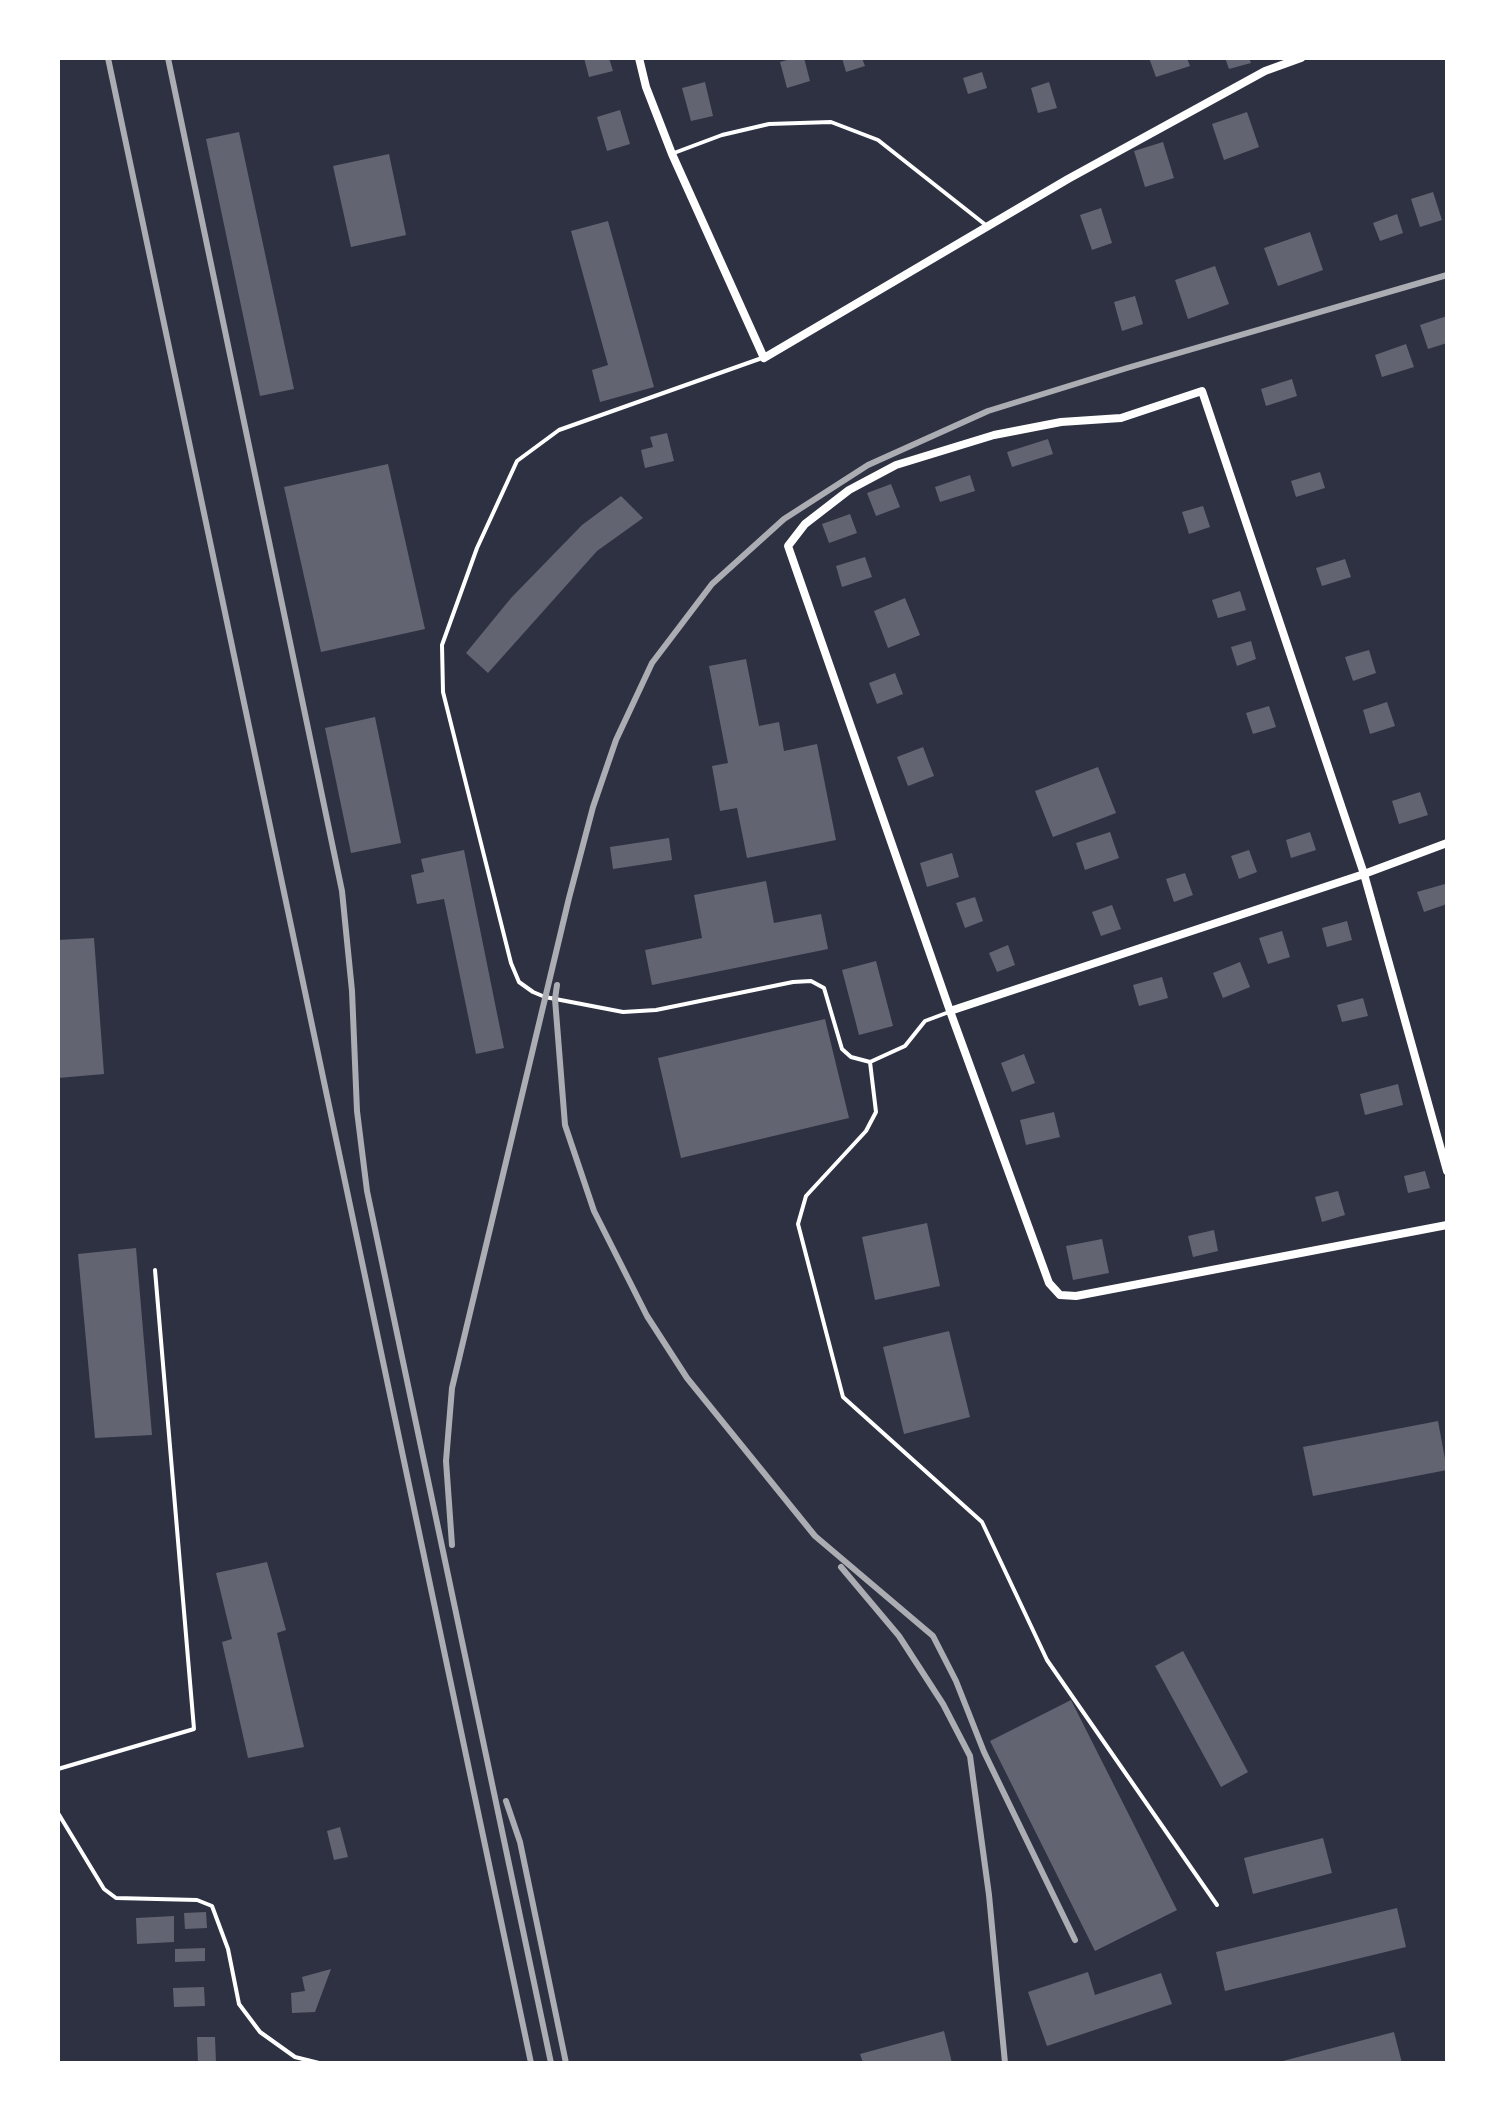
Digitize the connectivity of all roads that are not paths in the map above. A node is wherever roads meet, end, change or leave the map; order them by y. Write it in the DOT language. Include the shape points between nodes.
graph roads {
  1 [pos="639,58"];
  2 [pos="1301,58"];
  3 [pos="672,154"];
  4 [pos="987,226"];
  5 [pos="764,358"];
  6 [pos="1447,843"];
  7 [pos="1364,874"];
  8 [pos="950,1011"];
  9 [pos="870,1062"];
  10 [pos="1447,1171"];
  11 [pos="1447,1225"];
  12 [pos="155,1270"];
  13 [pos="58,1769"];
  14 [pos="58,1813"];
  15 [pos="1217,1905"];
  16 [pos="319,2063"];
  17 [pos="344,2063"];
  18 [pos="354,2063"];
  1 -- 3 [label="street"];
  2 -- 4 [label="street" via="1265,71"];
  3 -- 4 [label="lane" via="769,124 831,122 878,140"];
  3 -- 5 [label="street"];
  4 -- 5 [label="street"];
  5 -- 9 [label="lane" via="559,430 517,461 477,548 442,645 443,692 519,982 545,997 623,1012 811,981 824,988 842,1049"];
  6 -- 7 [label="street"];
  7 -- 8 [label="street"];
  7 -- 8 [label="street" via="1202,391 1121,418 994,435 896,465 849,490 805,524 788,546"];
  7 -- 10 [label="street"];
  8 -- 9 [label="lane" via="925,1021 905,1046"];
  8 -- 11 [label="street" via="1049,1283 1060,1295"];
  9 -- 15 [label="lane" via="876,1112 866,1131 806,1196 798,1224 843,1397 982,1522 1047,1660"];
  12 -- 13 [label="lane" via="194,1729"];
  14 -- 16 [label="lane" via="104,1889 116,1898 197,1900 212,1906 228,1949 239,2004 260,2032 283,2049"];
  17 -- 18 [label="lane"];
}
